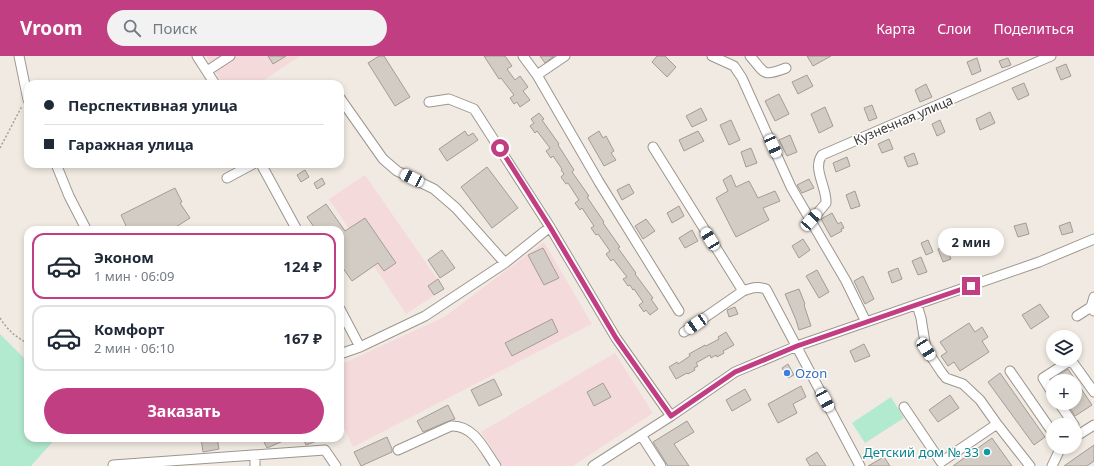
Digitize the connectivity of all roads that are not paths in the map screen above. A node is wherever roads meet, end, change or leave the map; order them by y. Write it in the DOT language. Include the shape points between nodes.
graph roads {
  1 [pos="19,56"];
  2 [pos="197,56"];
  3 [pos="230,56"];
  4 [pos="523,56"];
  5 [pos="566,56"];
  6 [pos="712,56"];
  7 [pos="732,56"];
  8 [pos="750,56"];
  9 [pos="1051,56"];
  10 [pos="734,66"];
  11 [pos="786,68"];
  12 [pos="207,71"];
  13 [pos="537,75"];
  14 [pos="213,80"];
  15 [pos="24,83"];
  16 [pos="430,102"];
  17 [pos="344,104"];
  18 [pos="653,147"];
  19 [pos="58,168"];
  20 [pos="246,168"];
  21 [pos="262,168"];
  22 [pos="227,178"];
  23 [pos="811,220"];
  24 [pos="84,226"];
  25 [pos="295,226"];
  26 [pos="550,227"];
  27 [pos="1094,240"];
  28 [pos="505,263"];
  29 [pos="743,291"];
  30 [pos="1094,297"];
  31 [pos="916,305"];
  32 [pos="1093,309"];
  33 [pos="679,311"];
  34 [pos="1077,316"];
  35 [pos="344,317"];
  36 [pos="866,322"];
  37 [pos="684,332"];
  38 [pos="797,346"];
  39 [pos="360,347"];
  40 [pos="344,353"];
  41 [pos="1010,371"];
  42 [pos="1048,374"];
  43 [pos="1081,374"];
  44 [pos="1082,375"];
  45 [pos="1046,376"];
  46 [pos="1046,384"];
  47 [pos="1094,392"];
  48 [pos="904,407"];
  49 [pos="671,416"];
  50 [pos="1046,423"];
  51 [pos="997,424"];
  52 [pos="1094,425"];
  53 [pos="1082,429"];
  54 [pos="641,435"];
  55 [pos="398,450"];
  56 [pos="1058,454"];
  57 [pos="254,455"];
  58 [pos="603,463"];
  59 [pos="161,464"];
  60 [pos="943,464"];
  61 [pos="113,465"];
  62 [pos="255,466"];
  63 [pos="336,466"];
  64 [pos="496,466"];
  65 [pos="593,466"];
  66 [pos="661,466"];
  67 [pos="860,466"];
  68 [pos="1030,466"];
  69 [pos="1052,466"];
  1 -- 15 [label="street"];
  2 -- 12 [label="street"];
  3 -- 12 [label="street"];
  4 -- 13 [label="street"];
  5 -- 13 [label="street"];
  6 -- 10 [label="street"];
  7 -- 10 [label="street"];
  8 -- 11 [label="street" via="764,73 770,74"];
  9 -- 23 [label="street, Кузнечная улица" via="822,155 818,166 826,203"];
  10 -- 23 [label="street" via="742,78 791,187"];
  12 -- 14 [label="street"];
  13 -- 33 [label="street" via="599,182"];
  16 -- 26 [label="street" via="449,99 474,109"];
  17 -- 28 [label="street" via="383,159 397,171 434,189 456,208"];
  18 -- 29 [label="street"];
  19 -- 24 [label="street"];
  20 -- 22 [label="street"];
  21 -- 25 [label="street"];
  23 -- 36 [label="street"];
  26 -- 28 [label="street"];
  26 -- 49 [label="street" via="616,338"];
  27 -- 31 [label="street"];
  28 -- 39 [label="street" via="425,316"];
  29 -- 37 [label="street"];
  29 -- 38 [label="street" via="759,287 766,289"];
  30 -- 32 [label="street"];
  31 -- 36 [label="street"];
  31 -- 51 [label="street" via="926,349 942,374 963,384 980,400"];
  32 -- 34 [label="street"];
  35 -- 39 [label="street"];
  36 -- 38 [label="street"];
  38 -- 49 [label="street" via="735,372"];
  38 -- 67 [label="street"];
  39 -- 40 [label="street"];
  41 -- 50 [label="street"];
  42 -- 43 [label="street" via="1071,360"];
  44 -- 47 [label="street"];
  45 -- 46 [label="street" via="1042,378"];
  48 -- 60 [label="street"];
  49 -- 54 [label="street"];
  51 -- 60 [label="street"];
  51 -- 68 [label="street"];
  52 -- 53 [label="street"];
  54 -- 58 [label="street"];
  54 -- 66 [label="street"];
  55 -- 64 [label="street" via="457,425 474,435"];
  56 -- 69 [label="street"];
  57 -- 59 [label="street"];
  57 -- 62 [label="street"];
  57 -- 63 [label="street" via="325,450"];
  58 -- 65 [label="street"];
  59 -- 61 [label="street"];
}
